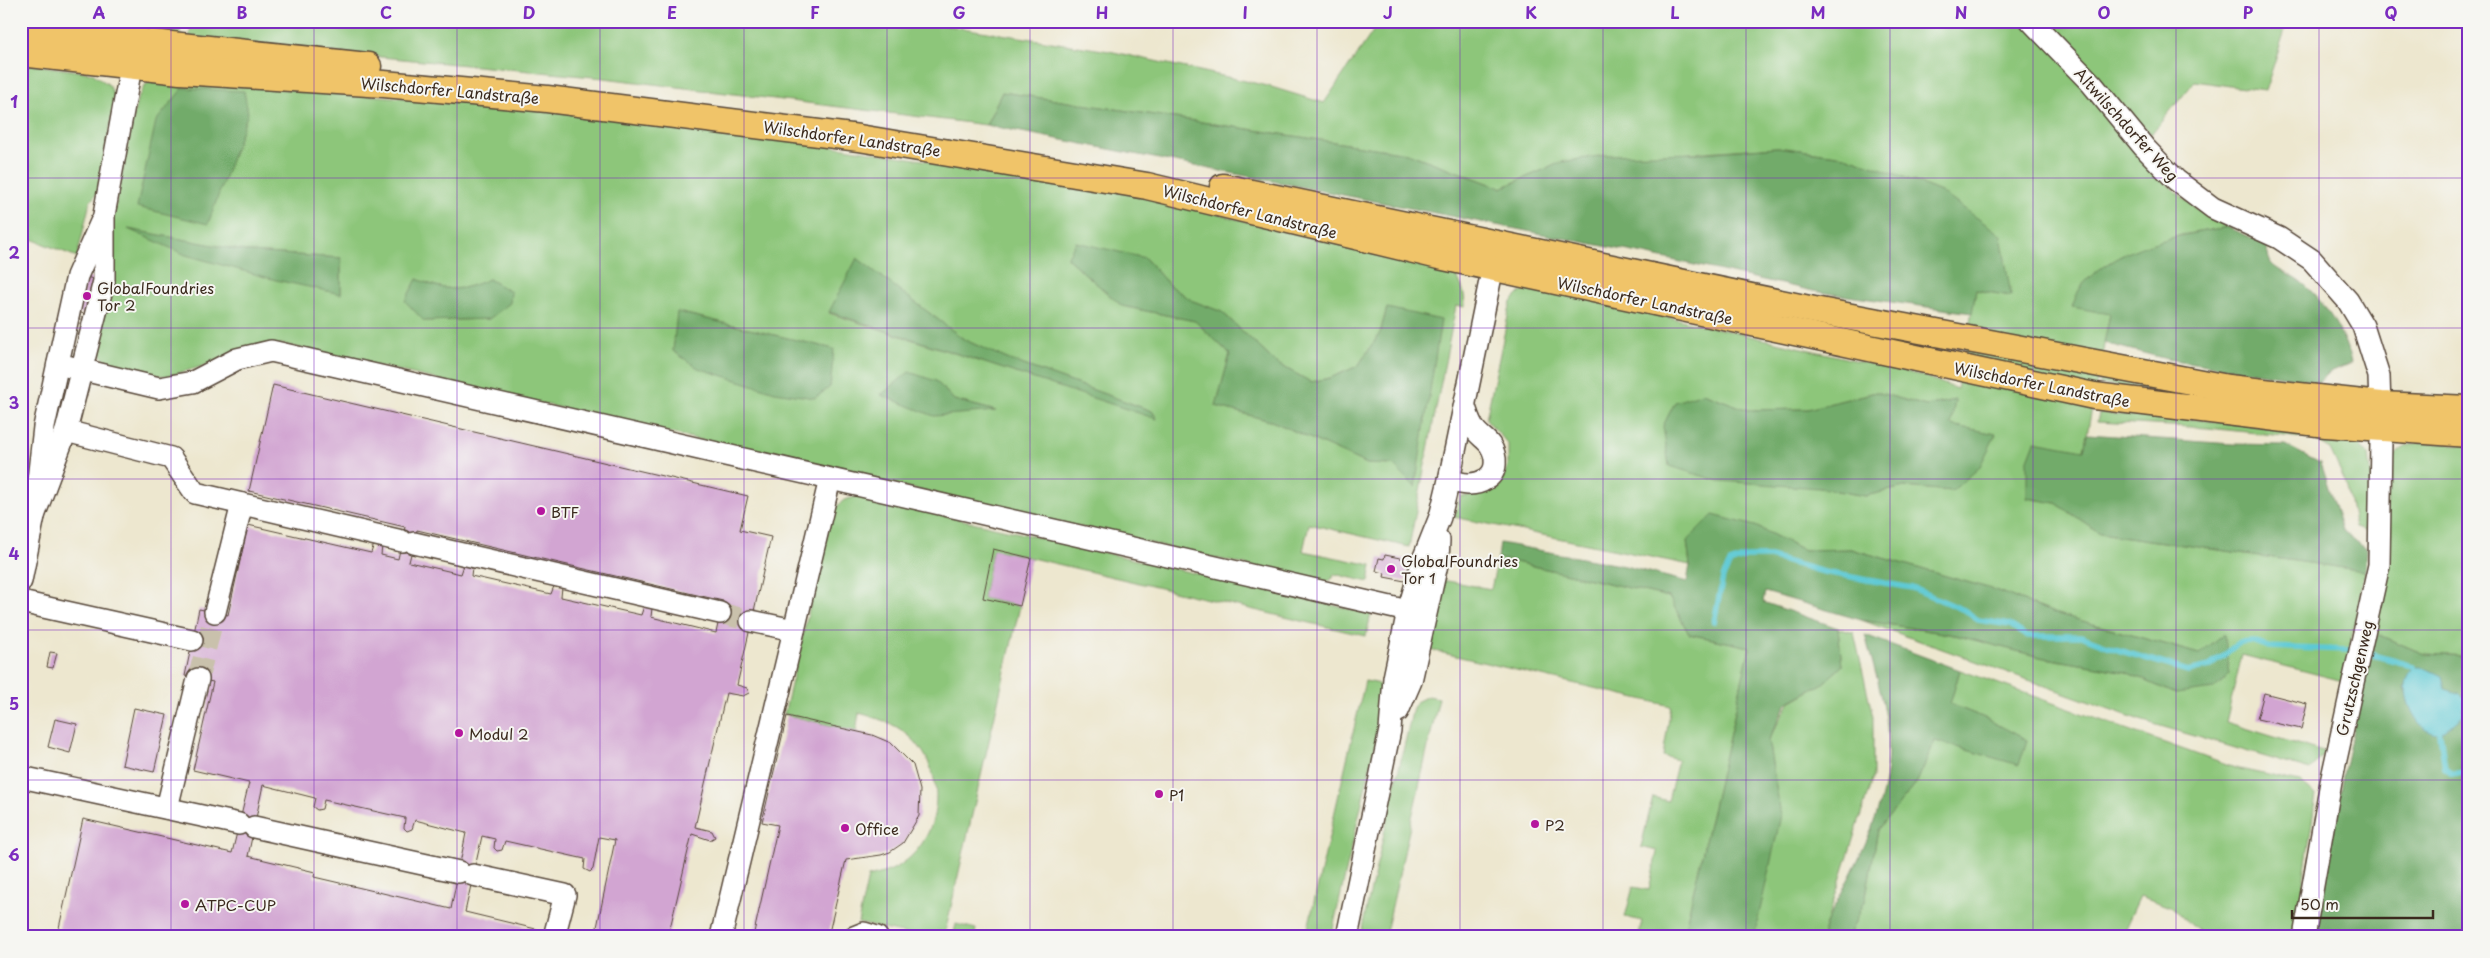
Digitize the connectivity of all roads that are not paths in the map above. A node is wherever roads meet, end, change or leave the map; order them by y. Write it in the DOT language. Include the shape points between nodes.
graph roads {
  1 [pos="2031,21"];
  2 [pos="21,29"];
  3 [pos="136,40"];
  4 [pos="21,53"];
  5 [pos="132,66"];
  6 [pos="104,215"];
  7 [pos="1496,255"];
  8 [pos="58,364"];
  9 [pos="82,370"];
  10 [pos="1465,407"];
  11 [pos="2469,409"];
  12 [pos="2381,417"];
  13 [pos="66,431"];
  14 [pos="2469,434"];
  15 [pos="830,479"];
  16 [pos="1449,480"];
  17 [pos="242,504"];
  18 [pos="34,516"];
  19 [pos="1440,517"];
  20 [pos="21,581"];
  21 [pos="21,602"];
  22 [pos="1408,611"];
  23 [pos="215,612"];
  24 [pos="720,613"];
  25 [pos="752,621"];
  26 [pos="794,630"];
  27 [pos="192,640"];
  28 [pos="198,679"];
  29 [pos="1390,730"];
  30 [pos="21,777"];
  31 [pos="166,808"];
  32 [pos="555,933"];
  33 [pos="722,937"];
  34 [pos="854,937"];
  35 [pos="877,937"];
  36 [pos="1347,937"];
  37 [pos="2304,937"];
  1 -- 12 [label="street, Altwilschdorfer Weg" via="2092,84 2176,180 2213,208 2279,238 2312,260 2348,301 2363,326 2380,376"];
  2 -- 3 [label="main road, Wilschdorfer Landstraße"];
  3 -- 5 [label="street"];
  3 -- 7 [label="main road, Wilschdorfer Landstraße" via="599,88 791,111 986,141 1121,165"];
  4 -- 5 [label="main road, Wilschdorfer Landstraße"];
  5 -- 6 [label="street"];
  5 -- 7 [label="main road, Wilschdorfer Landstraße" via="547,99 859,138 1147,186 1439,256"];
  6 -- 8 [label="street" via="77,276"];
  6 -- 9 [label="street" via="104,282"];
  7 -- 10 [label="street"];
  7 -- 12 [label="main road, Wilschdorfer Landstraße" via="2094,396"];
  8 -- 9 [label="street"];
  8 -- 18 [label="street" via="44,427"];
  9 -- 13 [label="street"];
  9 -- 15 [label="street" via="160,388 192,382 236,359 271,351"];
  10 -- 16 [label="street"];
  10 -- 16 [label="street" via="1472,426 1494,454 1495,469 1489,478 1478,484"];
  11 -- 12 [label="main road, Wilschdorfer Landstraße"];
  12 -- 14 [label="main road, Wilschdorfer Landstraße"];
  12 -- 37 [label="street, Grutzschgenweg" via="2379,566 2330,791"];
  13 -- 17 [label="street" via="171,458 195,493"];
  13 -- 18 [label="street"];
  15 -- 22 [label="street"];
  15 -- 26 [label="street"];
  16 -- 19 [label="street"];
  17 -- 23 [label="street"];
  17 -- 24 [label="street"];
  18 -- 20 [label="street"];
  19 -- 22 [label="street" via="1424,556"];
  19 -- 29 [label="street" via="1438,560 1411,681"];
  21 -- 27 [label="street"];
  22 -- 29 [label="street" via="1394,678"];
  25 -- 26 [label="street"];
  26 -- 33 [label="street"];
  28 -- 31 [label="street"];
  29 -- 36 [label="street"];
  30 -- 31 [label="street"];
  31 -- 32 [label="street" via="565,895"];
  34 -- 35 [label="street" via="864,933"];
}
